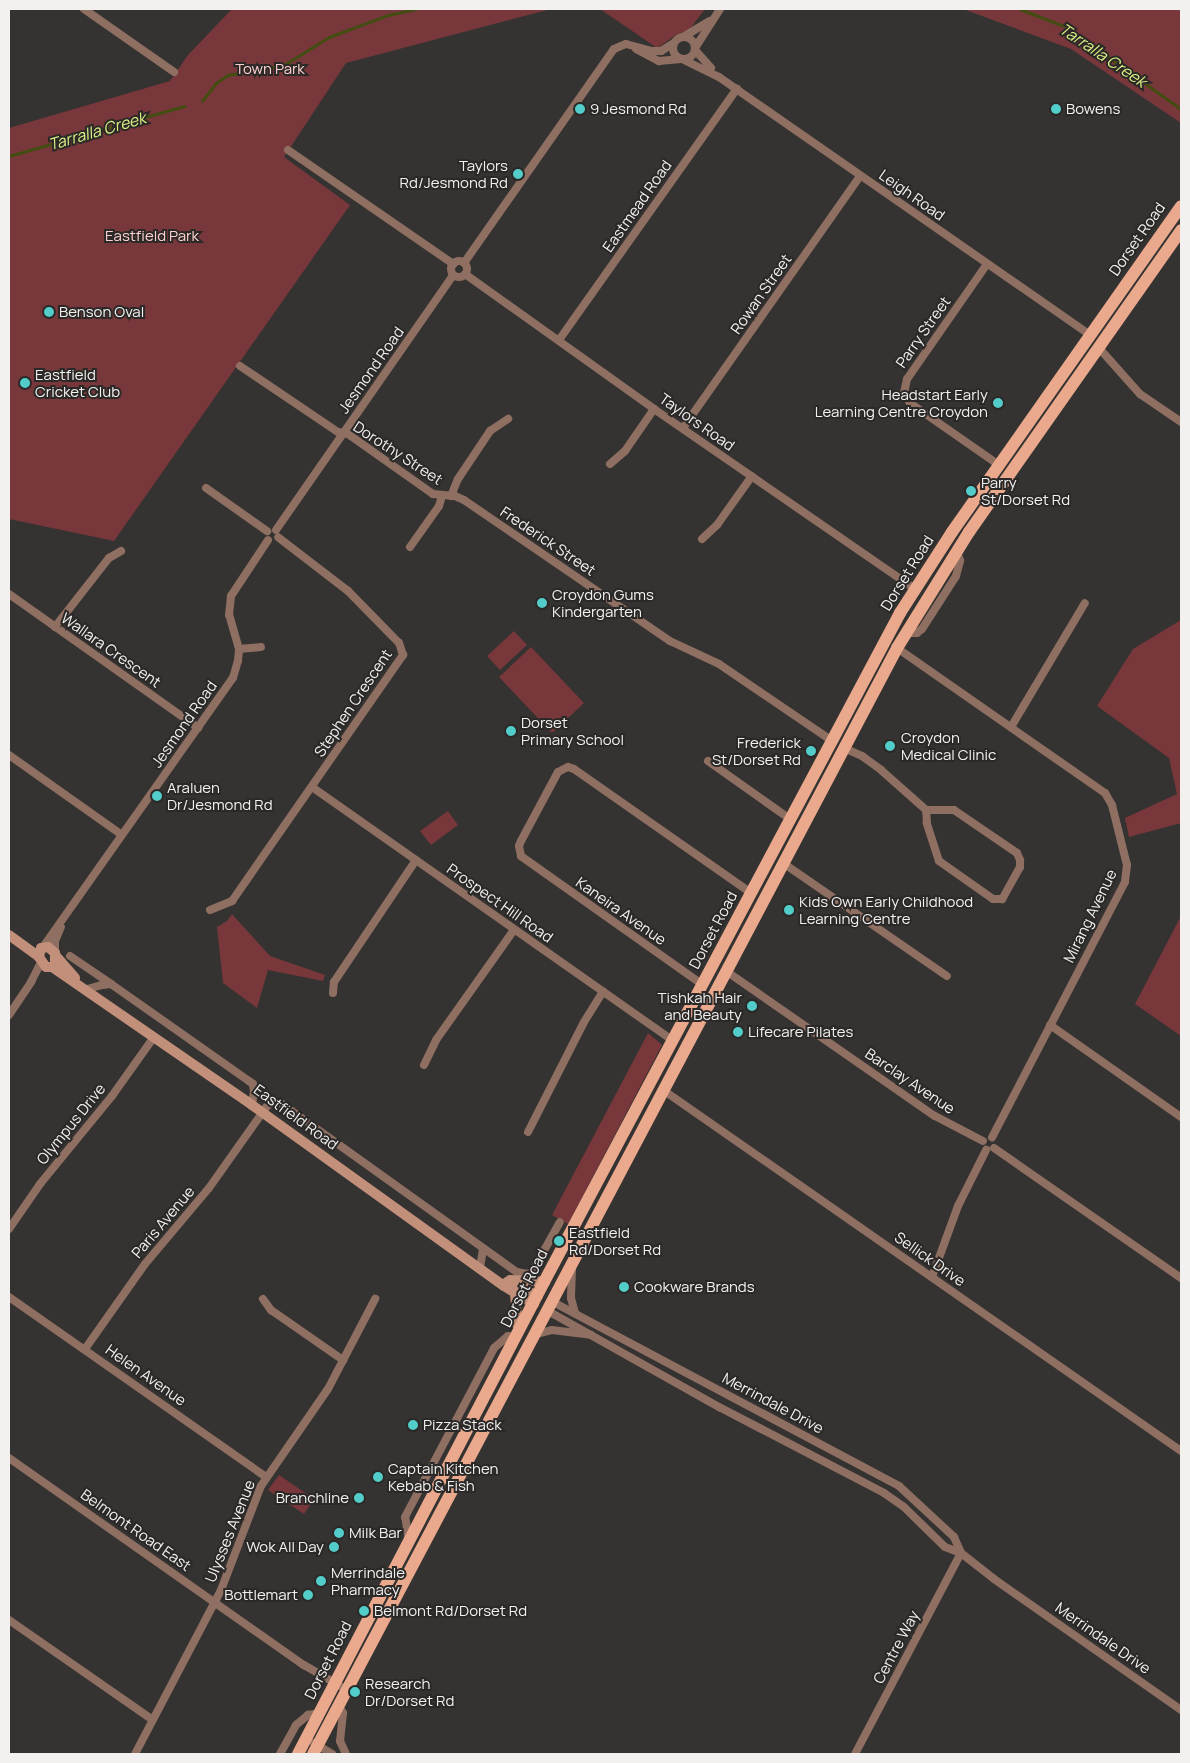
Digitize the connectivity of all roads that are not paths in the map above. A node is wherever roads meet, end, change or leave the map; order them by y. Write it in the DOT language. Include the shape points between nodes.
graph roads {
  1 [pos="84,9"];
  2 [pos="720,9"];
  3 [pos="712,20"];
  4 [pos="682,37"];
  5 [pos="674,42"];
  6 [pos="632,46"];
  7 [pos="695,49"];
  8 [pos="682,60"];
  9 [pos="174,72"];
  10 [pos="719,77"];
  11 [pos="736,88"];
  12 [pos="288,150"];
  13 [pos="860,176"];
  14 [pos="1181,206"];
  15 [pos="1170,221"];
  16 [pos="1181,230"];
  17 [pos="464,263"];
  18 [pos="453,264"];
  19 [pos="987,264"];
  20 [pos="465,274"];
  21 [pos="453,275"];
  22 [pos="1090,335"];
  23 [pos="559,340"];
  24 [pos="1099,348"];
  25 [pos="240,366"];
  26 [pos="654,409"];
  27 [pos="508,419"];
  28 [pos="1181,422"];
  29 [pos="683,428"];
  30 [pos="343,433"];
  31 [pos="610,464"];
  32 [pos="999,465"];
  33 [pos="752,476"];
  34 [pos="206,488"];
  35 [pos="446,496"];
  36 [pos="267,531"];
  37 [pos="277,534"];
  38 [pos="702,539"];
  39 [pos="268,540"];
  40 [pos="410,547"];
  41 [pos="121,551"];
  42 [pos="957,551"];
  43 [pos="915,589"];
  44 [pos="9,594"];
  45 [pos="927,596"];
  46 [pos="1085,603"];
  47 [pos="55,627"];
  48 [pos="906,633"];
  49 [pos="261,647"];
  50 [pos="897,648"];
  51 [pos="239,649"];
  52 [pos="1011,727"];
  53 [pos="198,728"];
  54 [pos="831,740"];
  55 [pos="844,748"];
  56 [pos="9,755"];
  57 [pos="708,761"];
  58 [pos="312,787"];
  59 [pos="926,810"];
  60 [pos="790,819"];
  61 [pos="122,835"];
  62 [pos="416,860"];
  63 [pos="783,863"];
  64 [pos="751,893"];
  65 [pos="764,900"];
  66 [pos="70,910"];
  67 [pos="210,910"];
  68 [pos="514,930"];
  69 [pos="9,934"];
  70 [pos="55,955"];
  71 [pos="70,956"];
  72 [pos="44,958"];
  73 [pos="726,971"];
  74 [pos="947,976"];
  75 [pos="111,984"];
  76 [pos="703,985"];
  77 [pos="85,989"];
  78 [pos="603,992"];
  79 [pos="332,993"];
  80 [pos="9,1016"];
  81 [pos="1050,1025"];
  82 [pos="154,1036"];
  83 [pos="673,1040"];
  84 [pos="424,1065"];
  85 [pos="650,1083"];
  86 [pos="663,1090"];
  87 [pos="252,1105"];
  88 [pos="262,1112"];
  89 [pos="1181,1117"];
  90 [pos="528,1132"];
  91 [pos="992,1138"];
  92 [pos="983,1141"];
  93 [pos="994,1148"];
  94 [pos="986,1150"];
  95 [pos="560,1222"];
  96 [pos="9,1229"];
  97 [pos="483,1248"];
  98 [pos="573,1264"];
  99 [pos="484,1271"];
  100 [pos="932,1277"];
  101 [pos="1181,1278"];
  102 [pos="502,1279"];
  103 [pos="544,1282"];
  104 [pos="515,1294"];
  105 [pos="9,1297"];
  106 [pos="263,1299"];
  107 [pos="375,1299"];
  108 [pos="536,1300"];
  109 [pos="550,1307"];
  110 [pos="575,1314"];
  111 [pos="536,1334"];
  112 [pos="595,1336"];
  113 [pos="517,1337"];
  114 [pos="85,1349"];
  115 [pos="342,1360"];
  116 [pos="704,1383"];
  117 [pos="698,1396"];
  118 [pos="784,1424"];
  119 [pos="777,1437"];
  120 [pos="1181,1451"];
  121 [pos="9,1458"];
  122 [pos="266,1477"];
  123 [pos="961,1553"];
  124 [pos="401,1558"];
  125 [pos="414,1564"];
  126 [pos="215,1602"];
  127 [pos="9,1620"];
  128 [pos="334,1683"];
  129 [pos="347,1690"];
  130 [pos="339,1706"];
  131 [pos="1181,1710"];
  132 [pos="319,1713"];
  133 [pos="153,1720"];
  134 [pos="306,1738"];
  135 [pos="316,1750"];
  136 [pos="135,1754"];
  137 [pos="280,1754"];
  138 [pos="298,1754"];
  139 [pos="332,1754"];
  140 [pos="346,1754"];
  141 [pos="855,1754"];
  1 -- 9 [label="street"];
  2 -- 3 [label="street"];
  3 -- 4 [label="street"];
  3 -- 7 [label="street"];
  4 -- 5 [label="street"];
  4 -- 7 [label="street" via="692,41"];
  5 -- 6 [label="street" via="654,52"];
  5 -- 8 [label="street" via="673,53"];
  6 -- 8 [label="street" via="651,59"];
  6 -- 17 [label="street" via="618,46 610,54"];
  7 -- 8 [label="street" via="690,58"];
  7 -- 10 [label="street, Leigh Road"];
  8 -- 10 [label="street, Leigh Road"];
  10 -- 11 [label="street, Leigh Road"];
  11 -- 13 [label="street, Leigh Road"];
  11 -- 23 [label="street, Eastmead Road"];
  12 -- 18 [label="street"];
  13 -- 19 [label="street, Leigh Road"];
  13 -- 29 [label="street, Rowan Street"];
  14 -- 15 [label="main road, Dorset Road"];
  15 -- 16 [label="main road"];
  15 -- 22 [label="main road, Dorset Road"];
  16 -- 24 [label="main road, Dorset Road"];
  17 -- 18 [label="street"];
  17 -- 20 [label="street"];
  18 -- 21 [label="street"];
  19 -- 22 [label="street, Leigh Road"];
  19 -- 32 [label="street, Parry Street" via="907,379 904,393 910,403"];
  20 -- 21 [label="street" via="460,277"];
  20 -- 23 [label="street, Taylors Road"];
  21 -- 30 [label="street, Jesmond Road"];
  22 -- 24 [label="main road"];
  22 -- 32 [label="main road, Dorset Road"];
  23 -- 26 [label="street, Taylors Road"];
  24 -- 28 [label="street" via="1140,394"];
  24 -- 42 [label="main road, Dorset Road"];
  25 -- 30 [label="street, Dorothy Street"];
  26 -- 29 [label="street, Taylors Road"];
  26 -- 31 [label="street" via="625,451"];
  27 -- 35 [label="street" via="490,431"];
  29 -- 33 [label="street, Taylors Road"];
  30 -- 35 [label="street, Dorothy Street" via="434,494"];
  30 -- 37 [label="street, Jesmond Road"];
  32 -- 43 [label="main road, Dorset Road"];
  33 -- 38 [label="street" via="717,525"];
  33 -- 43 [label="street, Taylors Road"];
  34 -- 36 [label="street"];
  35 -- 40 [label="street"];
  35 -- 54 [label="street, Frederick Street" via="464,500 670,641 719,664"];
  36 -- 37 [label="street" via="270,528"];
  36 -- 39 [label="street"];
  37 -- 39 [label="street" via="274,541"];
  37 -- 58 [label="street, Stephen Crescent" via="348,591 395,638 403,652 402,658"];
  39 -- 51 [label="street, Jesmond Road" via="231,596 229,615"];
  41 -- 47 [label="street" via="109,558"];
  42 -- 45 [label="main road, Dorset Road"];
  42 -- 48 [label="street" via="959,568 922,630"];
  43 -- 45 [label="main road"];
  43 -- 54 [label="main road, Dorset Road"];
  44 -- 47 [label="street, Wallara Crescent"];
  45 -- 48 [label="main road, Dorset Road"];
  46 -- 52 [label="street"];
  47 -- 53 [label="street, Wallara Crescent"];
  48 -- 50 [label="main road, Dorset Road"];
  49 -- 51 [label="street"];
  50 -- 52 [label="street, Mirang Avenue"];
  50 -- 55 [label="main road, Dorset Road"];
  51 -- 53 [label="street, Jesmond Road" via="233,678"];
  52 -- 81 [label="street, Mirang Avenue" via="1108,797 1128,871"];
  53 -- 61 [label="street, Jesmond Road"];
  54 -- 55 [label="main road"];
  54 -- 60 [label="main road, Dorset Road"];
  55 -- 59 [label="street" via="881,770"];
  55 -- 63 [label="main road, Dorset Road"];
  56 -- 61 [label="street"];
  57 -- 60 [label="street"];
  58 -- 62 [label="street, Prospect Hill Road"];
  58 -- 67 [label="street" via="232,901"];
  59 -- 59 [label="street" via="954,810 1017,853 1020,866 1002,899 993,899 939,860"];
  60 -- 64 [label="main road, Dorset Road"];
  61 -- 66 [label="street, Jesmond Road"];
  62 -- 68 [label="street, Prospect Hill Road"];
  62 -- 79 [label="street" via="334,982"];
  63 -- 65 [label="main road, Dorset Road"];
  63 -- 74 [label="street"];
  64 -- 65 [label="main road"];
  64 -- 76 [label="main road, Dorset Road"];
  64 -- 76 [label="street, Kaneira Avenue" via="583,774 568,767 558,772 519,846 524,860"];
  65 -- 73 [label="main road, Dorset Road"];
  66 -- 70 [label="street, Jesmond Road" via="58,932"];
  66 -- 72 [label="street, Jesmond Road"];
  68 -- 78 [label="street, Prospect Hill Road"];
  68 -- 84 [label="street" via="436,1040"];
  69 -- 72 [label="main road, Eastfield Road"];
  70 -- 72 [label="main road"];
  70 -- 72 [label="main road" via="48,947"];
  70 -- 77 [label="main road, Eastfield Road"];
  71 -- 75 [label="street"];
  72 -- 77 [label="main road, Eastfield Road"];
  72 -- 80 [label="street, Jesmond Road"];
  73 -- 86 [label="main road, Dorset Road"];
  73 -- 92 [label="street, Barclay Avenue" via="935,1116"];
  75 -- 77 [label="street"];
  75 -- 87 [label="street" via="249,1080 254,1091"];
  76 -- 83 [label="main road, Dorset Road"];
  77 -- 82 [label="main road, Eastfield Road"];
  78 -- 83 [label="street, Prospect Hill Road"];
  78 -- 90 [label="street" via="584,1022"];
  81 -- 89 [label="street"];
  81 -- 91 [label="street, Mirang Avenue"];
  82 -- 87 [label="main road, Eastfield Road"];
  82 -- 96 [label="street, Olympus Drive"];
  83 -- 85 [label="main road, Dorset Road"];
  85 -- 86 [label="main road"];
  85 -- 103 [label="main road, Dorset Road"];
  86 -- 98 [label="main road, Dorset Road"];
  86 -- 100 [label="street, Sellick Drive"];
  87 -- 88 [label="main road, Eastfield Road"];
  88 -- 97 [label="street" via="272,1102 282,1104"];
  88 -- 99 [label="main road, Eastfield Road"];
  88 -- 114 [label="street, Paris Avenue" via="209,1188 145,1264"];
  91 -- 92 [label="street"];
  91 -- 93 [label="street"];
  92 -- 94 [label="street"];
  93 -- 94 [label="street"];
  93 -- 101 [label="street"];
  94 -- 100 [label="street" via="958,1206"];
  95 -- 97 [label="street" via="536,1267 527,1274 517,1272"];
  97 -- 99 [label="street"];
  98 -- 109 [label="main road, Dorset Road"];
  98 -- 110 [label="street" via="571,1298"];
  99 -- 102 [label="main road, Eastfield Road"];
  99 -- 104 [label="main road, Eastfield Road"];
  100 -- 120 [label="street, Sellick Drive"];
  102 -- 103 [label="main road"];
  102 -- 108 [label="main road, Eastfield Road"];
  103 -- 108 [label="main road, Dorset Road"];
  104 -- 108 [label="main road, Eastfield Road"];
  104 -- 113 [label="main road"];
  105 -- 114 [label="street, Helen Avenue"];
  106 -- 115 [label="street" via="271,1310"];
  107 -- 115 [label="street, Ulysses Avenue"];
  108 -- 109 [label="main road, Eastfield Road"];
  108 -- 113 [label="main road, Dorset Road"];
  109 -- 110 [label="street, Merrindale Drive"];
  109 -- 111 [label="main road, Dorset Road"];
  109 -- 112 [label="street, Merrindale Drive"];
  110 -- 116 [label="street, Merrindale Drive"];
  111 -- 112 [label="street" via="552,1330"];
  111 -- 125 [label="main road, Dorset Road"];
  112 -- 117 [label="street, Merrindale Drive"];
  113 -- 124 [label="main road, Dorset Road"];
  114 -- 122 [label="street, Helen Avenue"];
  115 -- 122 [label="street, Ulysses Avenue" via="320,1402"];
  116 -- 117 [label="street"];
  116 -- 118 [label="street, Merrindale Drive"];
  117 -- 119 [label="street, Merrindale Drive"];
  118 -- 119 [label="street"];
  118 -- 123 [label="street, Merrindale Drive" via="899,1486 954,1536"];
  119 -- 123 [label="street, Merrindale Drive" via="884,1493 904,1507 945,1547"];
  121 -- 126 [label="street, Belmont Road East"];
  122 -- 126 [label="street, Ulysses Avenue"];
  123 -- 131 [label="street, Merrindale Drive"];
  123 -- 141 [label="street, Centre Way"];
  124 -- 125 [label="main road"];
  124 -- 128 [label="main road, Dorset Road"];
  125 -- 129 [label="main road, Dorset Road"];
  126 -- 128 [label="street, Belmont Road East"];
  126 -- 133 [label="street, Ulysses Avenue"];
  127 -- 133 [label="street"];
  128 -- 129 [label="street, Belmont Road East"];
  128 -- 132 [label="main road, Dorset Road"];
  129 -- 130 [label="main road, Dorset Road"];
  130 -- 135 [label="main road, Dorset Road"];
  130 -- 140 [label="street" via="343,1713 340,1741"];
  132 -- 134 [label="main road, Dorset Road"];
  132 -- 137 [label="street" via="308,1715 296,1725"];
  133 -- 136 [label="street, Ulysses Avenue"];
  134 -- 135 [label="street"];
  134 -- 138 [label="main road, Dorset Road"];
  135 -- 139 [label="street"];
  135 -- 140 [label="street"];
}
